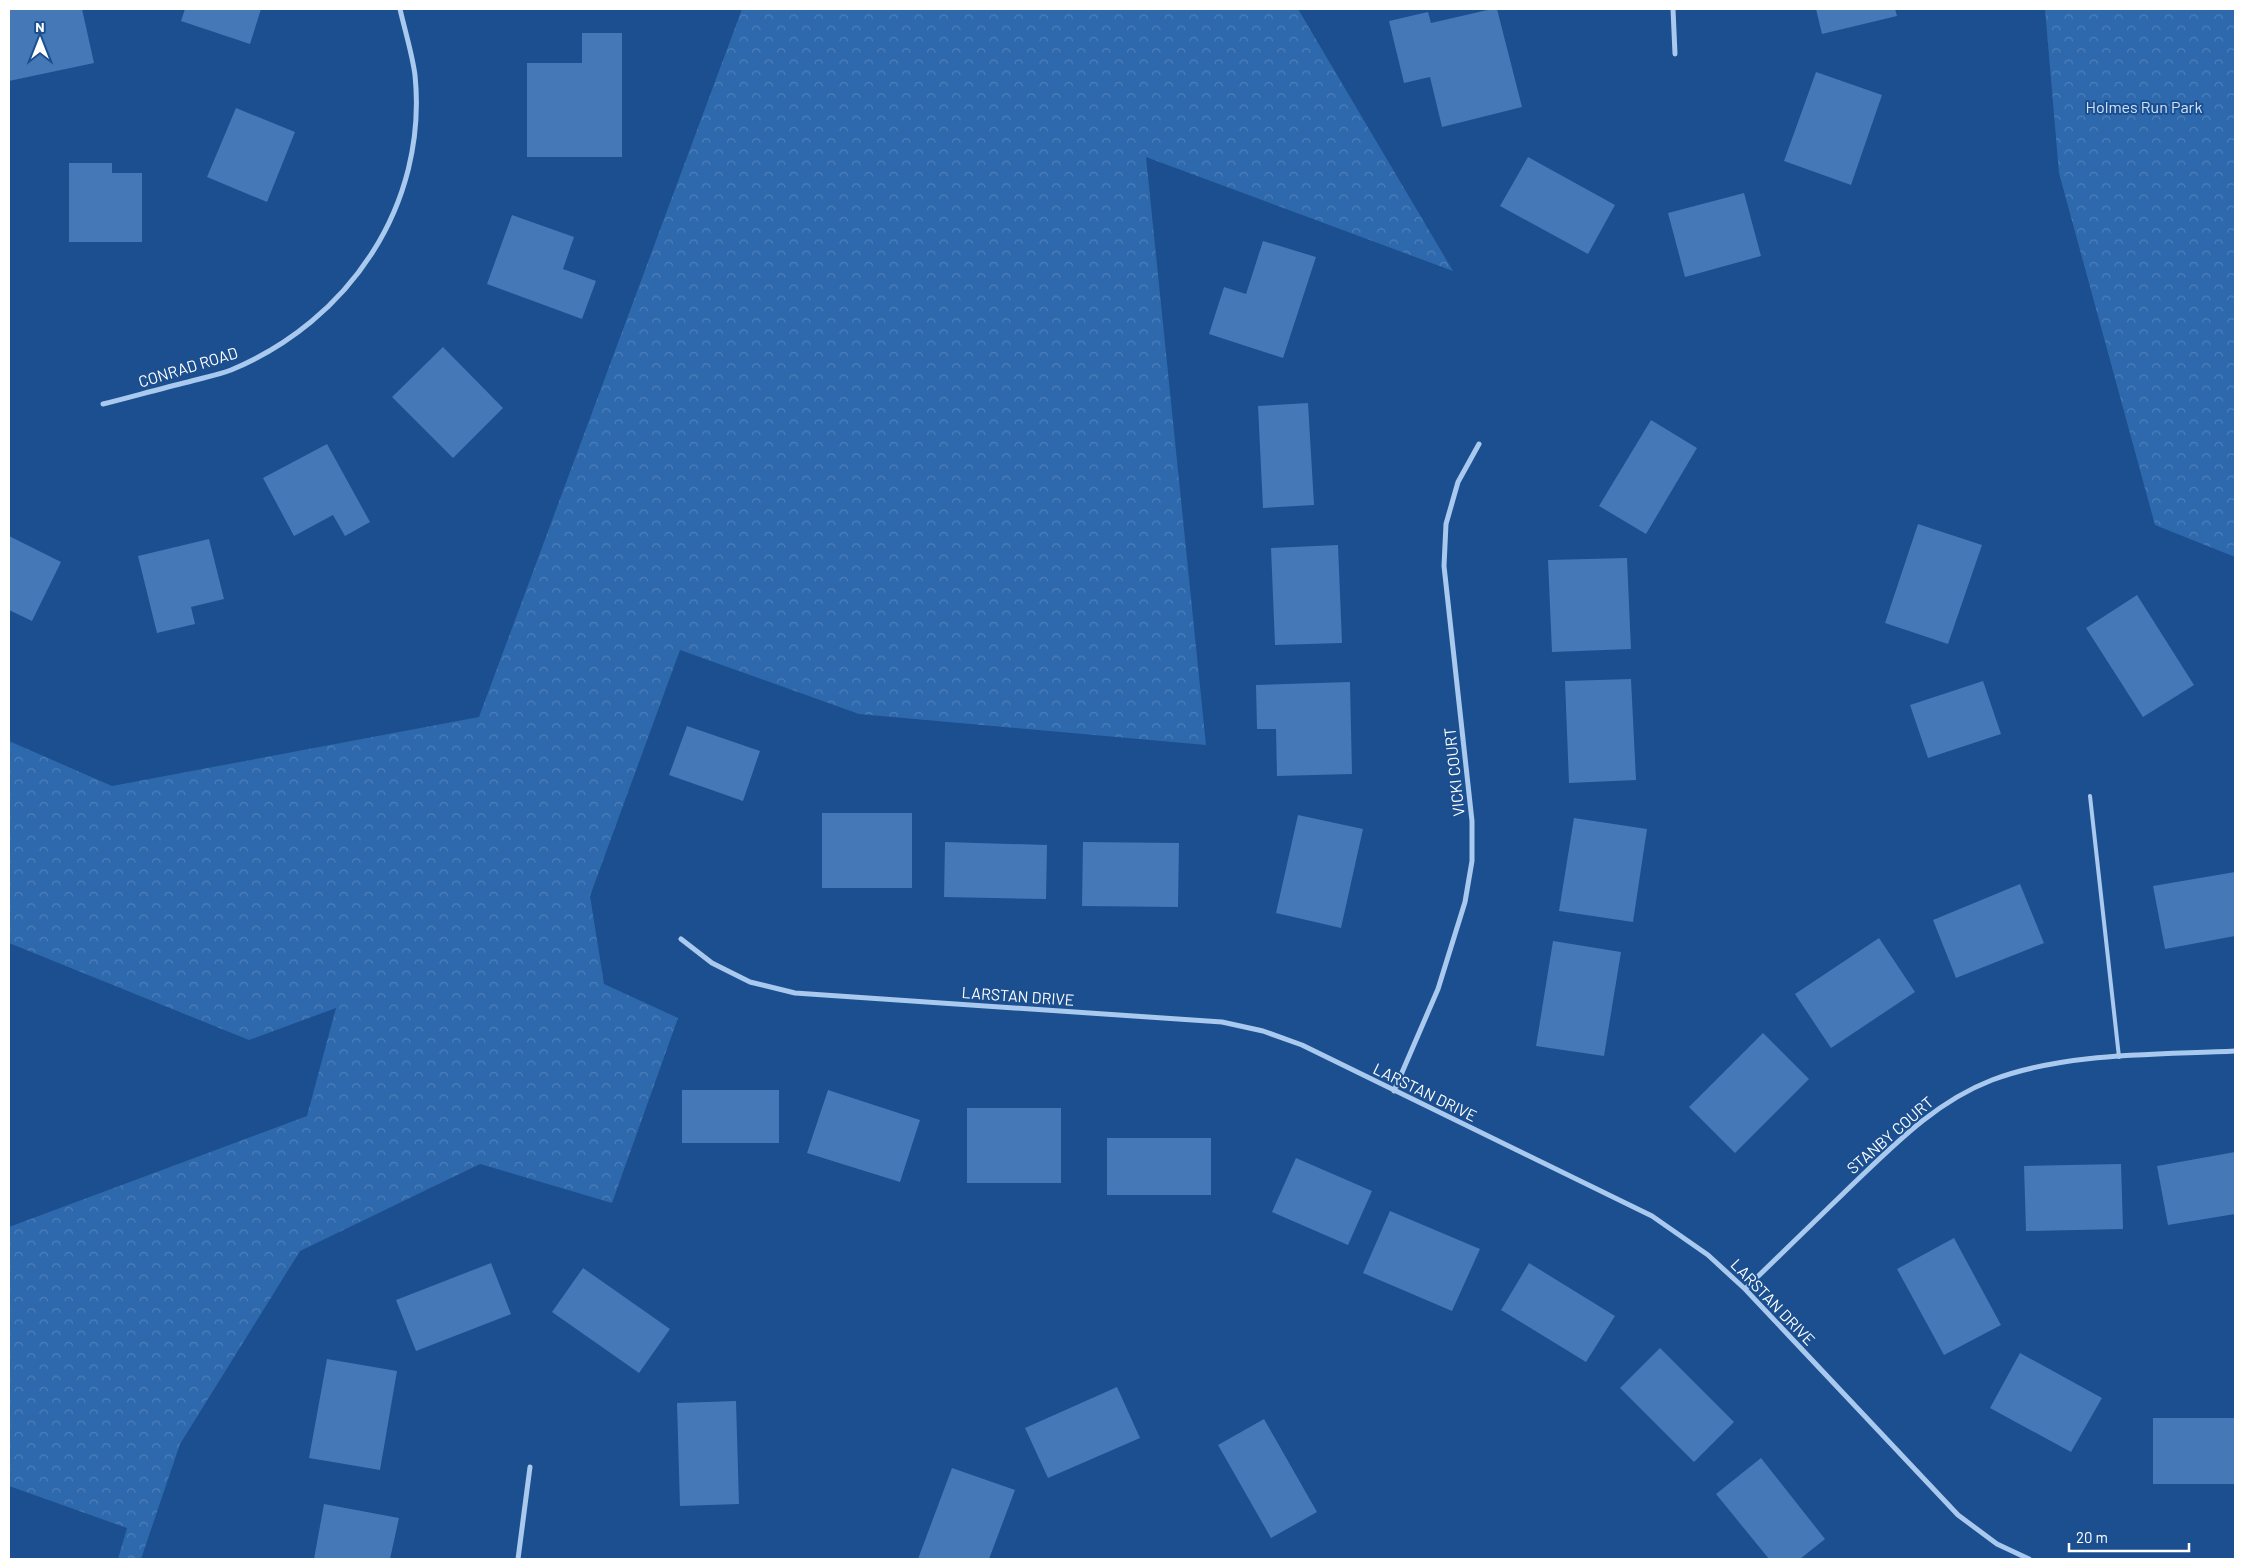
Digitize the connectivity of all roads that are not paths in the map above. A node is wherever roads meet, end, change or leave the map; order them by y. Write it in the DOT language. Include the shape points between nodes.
graph roads {
  1 [pos="400,9"];
  2 [pos="1673,9"];
  3 [pos="1675,54"];
  4 [pos="103,404"];
  5 [pos="1479,444"];
  6 [pos="2090,796"];
  7 [pos="681,939"];
  8 [pos="2235,1051"];
  9 [pos="2119,1057"];
  10 [pos="1394,1091"];
  11 [pos="1745,1289"];
  12 [pos="530,1467"];
  13 [pos="518,1559"];
  14 [pos="2029,1559"];
  1 -- 4 [label="street, CONRAD ROAD" via="415,75 414,135 402,191 381,241 350,285 314,321 272,350 230,370"];
  2 -- 3 [label="street"];
  5 -- 10 [label="street, VICKI COURT" via="1458,482 1446,524 1444,566 1472,820 1472,861 1465,902 1438,989"];
  6 -- 9 [label="lane"];
  7 -- 10 [label="street, LARSTAN DRIVE" via="712,963 750,982 795,993 1222,1022 1263,1031 1302,1045"];
  8 -- 9 [label="street, STANBY COURT"];
  9 -- 11 [label="street, STANBY COURT" via="2042,1066 1992,1080 1945,1104 1907,1133"];
  10 -- 11 [label="street, LARSTAN DRIVE" via="1652,1216 1708,1255"];
  11 -- 14 [label="street, LARSTAN DRIVE" via="1958,1515 1997,1544"];
  12 -- 13 [label="street"];
}
